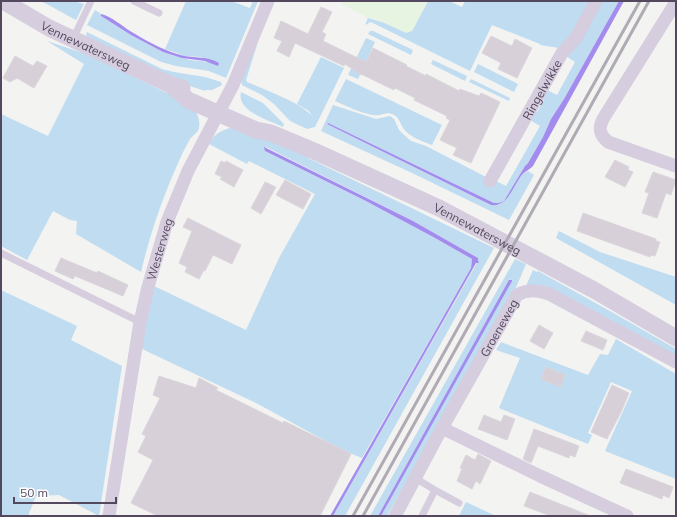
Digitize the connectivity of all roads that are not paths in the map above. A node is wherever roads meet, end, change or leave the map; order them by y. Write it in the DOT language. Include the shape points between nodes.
graph roads {
  1 [pos="3,1"];
  2 [pos="91,1"];
  3 [pos="134,1"];
  4 [pos="268,1"];
  5 [pos="596,1"];
  6 [pos="676,2"];
  7 [pos="158,13"];
  8 [pos="73,40"];
  9 [pos="221,109"];
  10 [pos="676,166"];
  11 [pos="490,181"];
  12 [pos="1,253"];
  13 [pos="140,322"];
  14 [pos="676,338"];
  15 [pos="676,362"];
  16 [pos="442,428"];
  17 [pos="415,478"];
  18 [pos="435,490"];
  19 [pos="459,503"];
  20 [pos="109,516"];
  21 [pos="395,516"];
  22 [pos="422,516"];
  23 [pos="628,516"];
  1 -- 8 [label="street, Vennewatersweg"];
  2 -- 8 [label="lane"];
  3 -- 7 [label="lane"];
  4 -- 9 [label="street, Westerweg"];
  5 -- 11 [label="street, Ringelwikke" via="576,38 562,53"];
  6 -- 10 [label="street" via="603,119 600,129 603,138 608,142"];
  8 -- 9 [label="street, Vennewatersweg" via="171,85 191,90"];
  9 -- 13 [label="street, Westerweg" via="188,171 167,222"];
  9 -- 14 [label="street, Vennewatersweg" via="259,120 271,133 438,208 581,283"];
  12 -- 13 [label="lane"];
  13 -- 20 [label="street, Westerweg"];
  15 -- 16 [label="street, Groeneweg" via="549,294 532,290 524,292 516,295"];
  16 -- 17 [label="street, Groeneweg"];
  16 -- 23 [label="street" via="547,480"];
  17 -- 18 [label="lane"];
  17 -- 21 [label="street, Groeneweg"];
  18 -- 19 [label="lane"];
  18 -- 22 [label="lane"];
}
